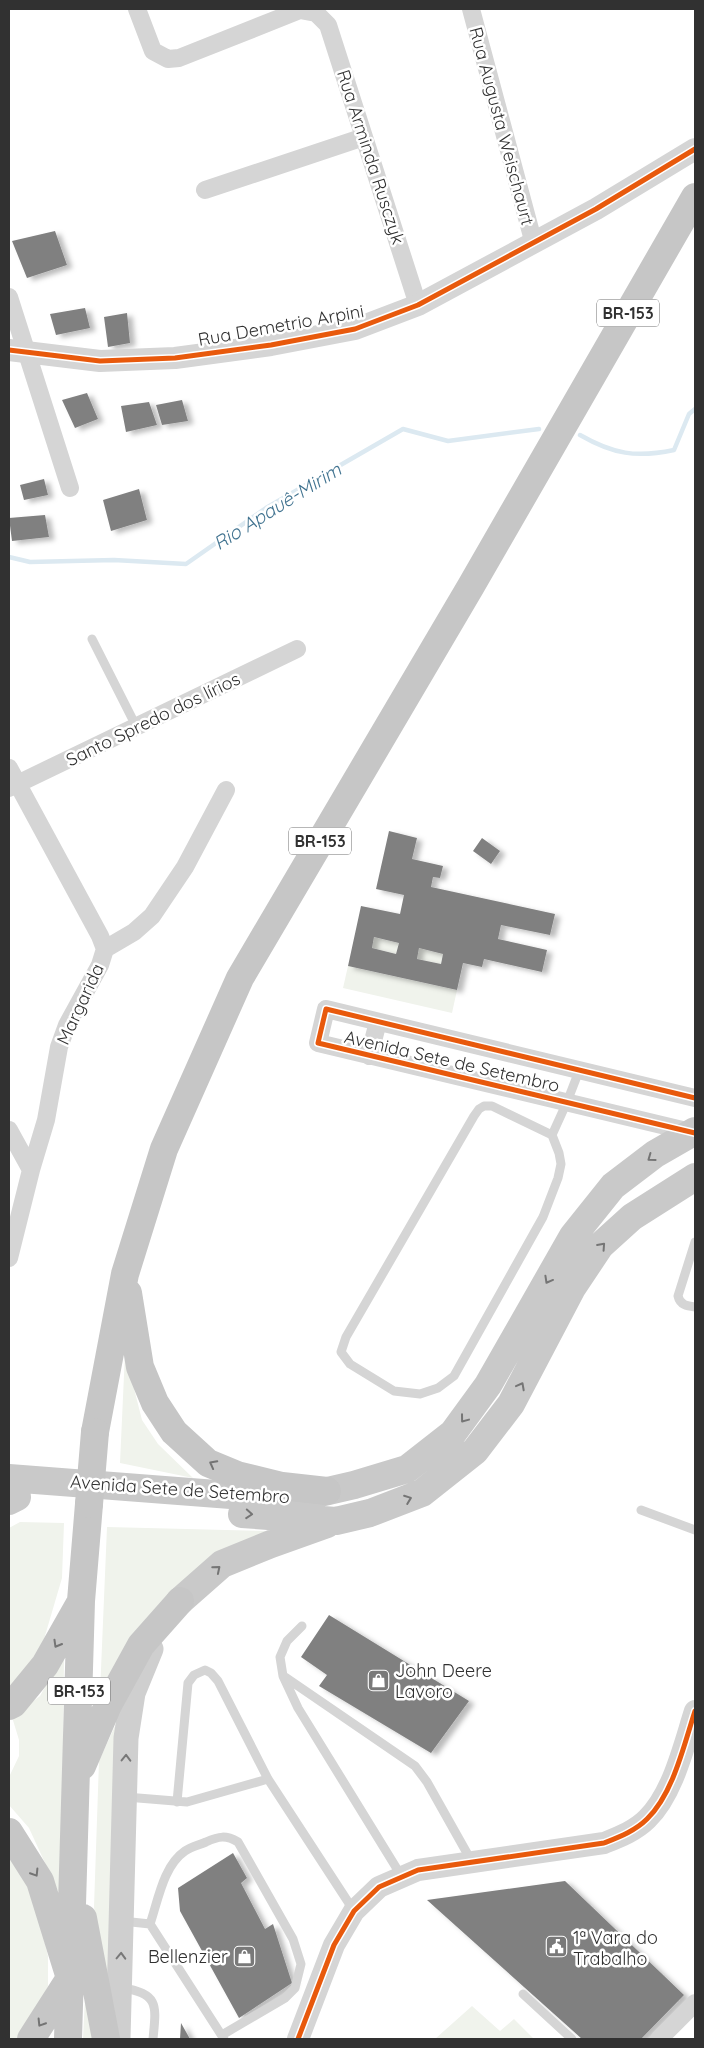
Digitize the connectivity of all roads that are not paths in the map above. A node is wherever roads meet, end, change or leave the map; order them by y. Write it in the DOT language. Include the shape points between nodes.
graph roads {
  1 [pos="137,9"];
  2 [pos="471,9"];
  3 [pos="364,137"];
  4 [pos="695,149"];
  5 [pos="205,190"];
  6 [pos="695,197"];
  7 [pos="534,244"];
  8 [pos="9,297"];
  9 [pos="418,306"];
  10 [pos="17,351"];
  11 [pos="70,488"];
  12 [pos="92,639"];
  13 [pos="297,649"];
  14 [pos="136,726"];
  15 [pos="9,768"];
  16 [pos="13,786"];
  17 [pos="226,790"];
  18 [pos="105,949"];
  19 [pos="378,1022"];
  20 [pos="369,1056"];
  21 [pos="579,1071"];
  22 [pos="695,1098"];
  23 [pos="568,1102"];
  24 [pos="9,1130"];
  25 [pos="694,1132"];
  26 [pos="552,1135"];
  27 [pos="30,1170"];
  28 [pos="695,1177"];
  29 [pos="695,1242"];
  30 [pos="9,1258"];
  31 [pos="125,1274"];
  32 [pos="695,1308"];
  33 [pos="14,1487"];
  34 [pos="327,1491"];
  35 [pos="641,1510"];
  36 [pos="336,1521"];
  37 [pos="695,1530"];
  38 [pos="81,1601"];
  39 [pos="180,1601"];
  40 [pos="302,1626"];
  41 [pos="283,1676"];
  42 [pos="9,1706"];
  43 [pos="695,1711"];
  44 [pos="268,1779"];
  45 [pos="76,1782"];
  46 [pos="125,1797"];
  47 [pos="177,1802"];
  48 [pos="9,1832"];
  49 [pos="472,1862"];
  50 [pos="73,1870"];
  51 [pos="402,1877"];
  52 [pos="354,1911"];
  53 [pos="122,1921"];
  54 [pos="150,1924"];
  55 [pos="70,1978"];
  56 [pos="119,1988"];
  57 [pos="523,1994"];
  58 [pos="695,2003"];
  59 [pos="223,2037"];
  60 [pos="31,2039"];
  61 [pos="68,2039"];
  62 [pos="106,2039"];
  63 [pos="118,2039"];
  64 [pos="153,2039"];
  65 [pos="298,2039"];
  66 [pos="572,2039"];
  67 [pos="659,2039"];
  1 -- 3 [label="street, Rua Arminda Rusczyk" via="153,51 168,59 179,58 300,10 316,13 328,25"];
  2 -- 7 [label="street, Rua Augusta Weischaurt"];
  3 -- 5 [label="street"];
  3 -- 9 [label="street, Rua Arminda Rusczyk"];
  4 -- 7 [label="street, Rua Demetrio Arpini"];
  6 -- 31 [label="highway, BR-153" via="240,978 164,1149"];
  7 -- 9 [label="street, Rua Demetrio Arpini"];
  8 -- 10 [label="street"];
  9 -- 10 [label="street, Rua Demetrio Arpini" via="355,329 175,358 100,361"];
  10 -- 11 [label="street"];
  12 -- 14 [label="lane"];
  13 -- 14 [label="street, Santo Spredo dos lírios"];
  14 -- 16 [label="street, Santo Spredo dos lírios"];
  15 -- 16 [label="street, Margarida"];
  16 -- 18 [label="street, Margarida" via="91,918"];
  17 -- 18 [label="street" via="185,866 152,916 134,932"];
  18 -- 27 [label="street, Margarida" via="59,1047 46,1120"];
  19 -- 20 [label="street"];
  19 -- 20 [label="street, Avenida Sete de Setembro" via="326,1009 318,1043"];
  19 -- 21 [label="street, Avenida Sete de Setembro"];
  20 -- 23 [label="street, Avenida Sete de Setembro"];
  21 -- 22 [label="street, Avenida Sete de Setembro"];
  21 -- 23 [label="lane"];
  23 -- 25 [label="street, Avenida Sete de Setembro"];
  23 -- 26 [label="lane"];
  24 -- 27 [label="street"];
  25 -- 34 [label="main road, Avenida Sete de Setembro, one-way" via="655,1154 613,1186 573,1236 488,1386 453,1433 407,1469"];
  26 -- 26 [label="lane" via="561,1164 543,1217 454,1376 438,1388 420,1394 394,1391 350,1364 341,1352 346,1337 479,1109 492,1106"];
  27 -- 30 [label="street, Margarida"];
  36 -- 28 [label="main road, Avenida Sete de Setembro, one-way" via="370,1513 422,1493 475,1451 511,1404 572,1288 600,1246 632,1217"];
  29 -- 32 [label="lane" via="678,1296 684,1305"];
  34 -- 31 [label="highway, one-way" via="282,1486 237,1475 208,1463 174,1432 155,1403 140,1367"];
  31 -- 38 [label="highway, BR-153, bridge" via="95,1432"];
  33 -- 34 [label="main road, Avenida Sete de Setembro" via="270,1498"];
  33 -- 36 [label="main road, Avenida Sete de Setembro, one-way"];
  35 -- 37 [label="lane"];
  39 -- 36 [label="main road, Avenida Sete de Setembro, one-way" via="222,1564"];
  38 -- 42 [label="highway, one-way" via="45,1665"];
  38 -- 45 [label="highway, BR-153"];
  39 -- 45 [label="highway" via="140,1645 108,1705"];
  46 -- 39 [label="main road, one-way" via="126,1738 133,1693 147,1655"];
  40 -- 41 [label="lane" via="287,1641 280,1657"];
  41 -- 49 [label="lane" via="415,1766"];
  41 -- 51 [label="lane" via="298,1708"];
  43 -- 49 [label="street" via="665,1794 647,1819 627,1834 604,1843"];
  44 -- 47 [label="lane" via="197,1800"];
  44 -- 47 [label="lane" via="218,1681 205,1670 188,1683"];
  44 -- 52 [label="lane"];
  45 -- 50 [label="highway, BR-153"];
  46 -- 47 [label="lane"];
  46 -- 53 [label="main road"];
  48 -- 55 [label="highway, one-way" via="40,1881"];
  49 -- 51 [label="street" via="418,1870"];
  50 -- 55 [label="highway, BR-153"];
  50 -- 62 [label="highway"];
  51 -- 52 [label="street" via="379,1887"];
  52 -- 65 [label="street" via="334,1945"];
  53 -- 54 [label="lane"];
  56 -- 53 [label="main road, one-way"];
  54 -- 59 [label="lane"];
  54 -- 59 [label="lane" via="164,1879 184,1852 218,1837 229,1836 238,1842 293,1939 301,1964 295,1988 285,1998"];
  55 -- 60 [label="highway, one-way"];
  55 -- 61 [label="highway, BR-153"];
  56 -- 63 [label="main road"];
  56 -- 64 [label="lane" via="137,1990 154,2001"];
  57 -- 66 [label="lane"];
  58 -- 67 [label="street"];
}
